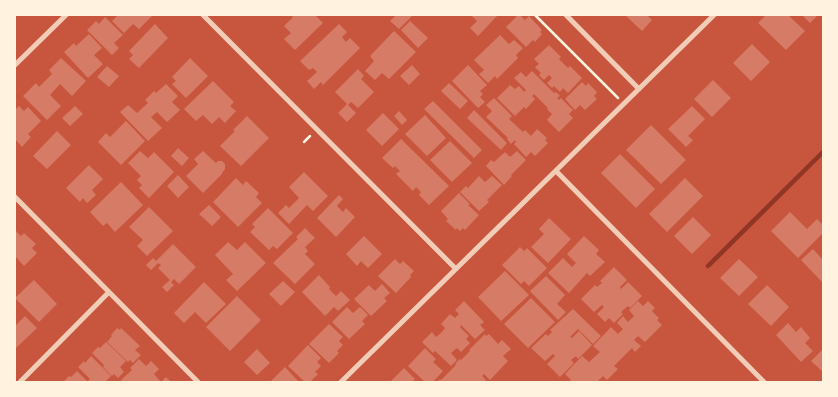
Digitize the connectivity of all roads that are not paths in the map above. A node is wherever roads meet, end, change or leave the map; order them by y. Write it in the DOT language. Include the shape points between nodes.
graph roads {
  1 [pos="66,15"];
  2 [pos="203,15"];
  3 [pos="566,15"];
  4 [pos="714,15"];
  5 [pos="15,65"];
  6 [pos="640,89"];
  7 [pos="556,171"];
  8 [pos="15,197"];
  9 [pos="456,269"];
  10 [pos="109,292"];
  11 [pos="20,382"];
  12 [pos="198,382"];
  13 [pos="342,382"];
  14 [pos="764,382"];
  1 -- 5 [label="street"];
  2 -- 9 [label="street"];
  3 -- 6 [label="street"];
  4 -- 6 [label="street"];
  6 -- 7 [label="street"];
  7 -- 9 [label="street"];
  7 -- 14 [label="street"];
  8 -- 10 [label="street"];
  9 -- 13 [label="street"];
  10 -- 11 [label="street"];
  10 -- 12 [label="street"];
}
